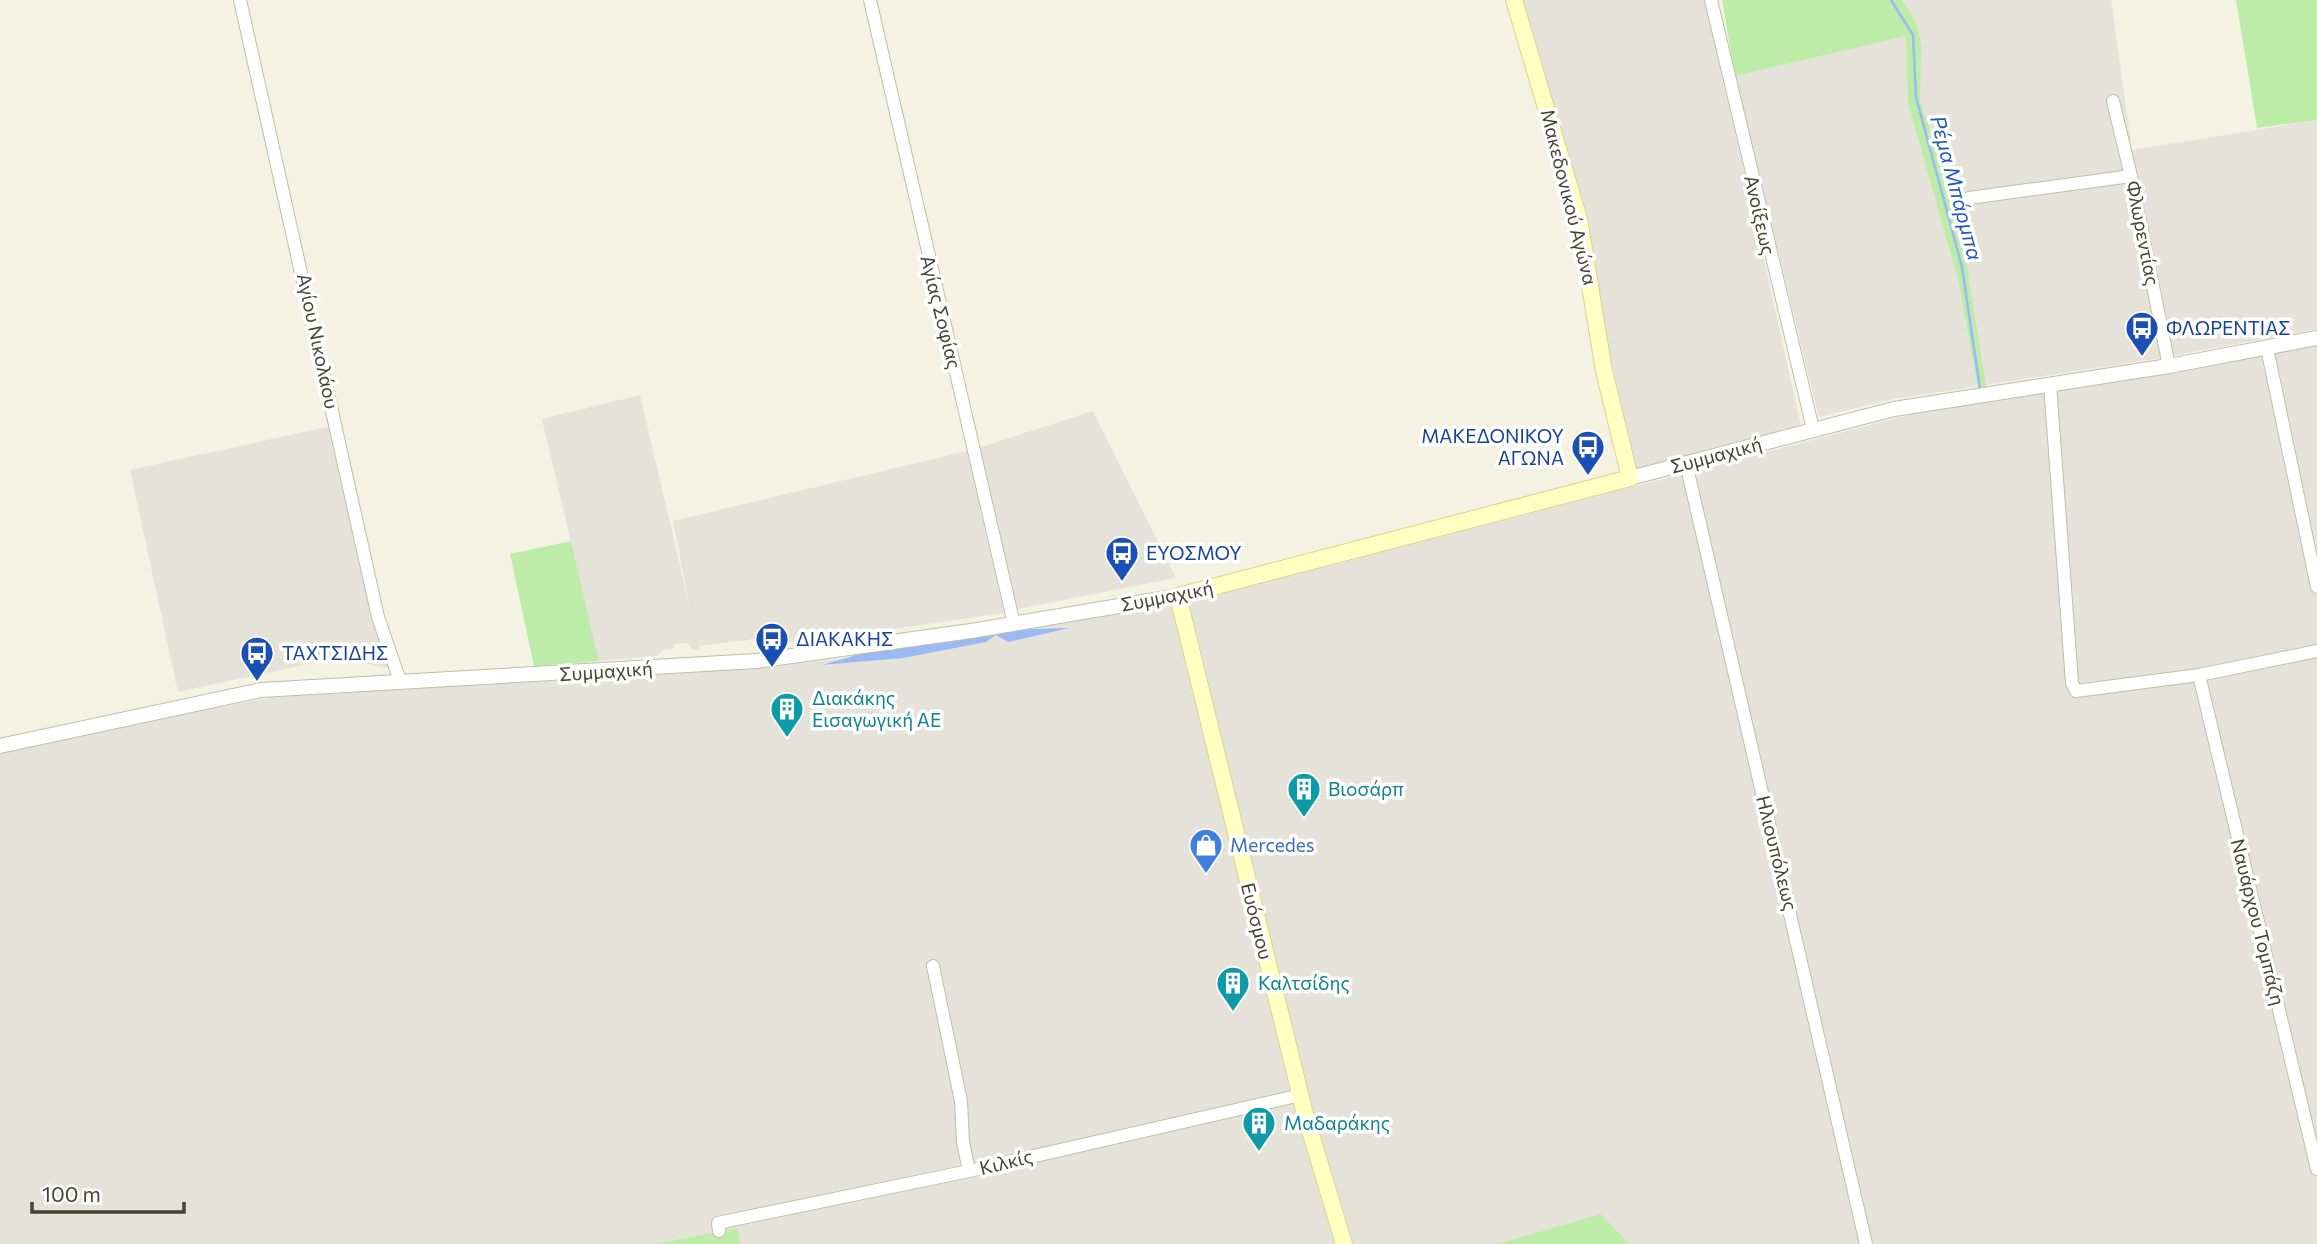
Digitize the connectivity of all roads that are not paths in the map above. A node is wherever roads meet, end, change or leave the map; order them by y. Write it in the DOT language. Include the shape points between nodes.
graph roads {
  1 [pos="240,0"];
  2 [pos="870,0"];
  3 [pos="1514,0"];
  4 [pos="1711,0"];
  5 [pos="2113,101"];
  6 [pos="2131,176"];
  7 [pos="1969,198"];
  8 [pos="2317,338"];
  9 [pos="2267,348"];
  10 [pos="2169,366"];
  11 [pos="2050,384"];
  12 [pos="1813,429"];
  13 [pos="1686,463"];
  14 [pos="1630,478"];
  15 [pos="2317,587"];
  16 [pos="1178,596"];
  17 [pos="1014,624"];
  18 [pos="2317,651"];
  19 [pos="2199,675"];
  20 [pos="400,681"];
  21 [pos="0,746"];
  22 [pos="933,966"];
  23 [pos="1301,1095"];
  24 [pos="2317,1170"];
  25 [pos="969,1171"];
  26 [pos="719,1231"];
  27 [pos="1344,1244"];
  28 [pos="1866,1244"];
  1 -- 20 [label="street, Αγίου Νικολάου" via="378,617"];
  2 -- 17 [label="street, Αγίας Σοφίας"];
  3 -- 14 [label="main road, Μακεδονικού Αγώνα" via="1579,219 1604,371"];
  4 -- 12 [label="street, Ανοίξεως"];
  5 -- 6 [label="street, Φλωρεντίας"];
  6 -- 7 [label="street"];
  6 -- 10 [label="street, Φλωρεντίας"];
  8 -- 9 [label="street, Συμμαχική"];
  9 -- 10 [label="street, Συμμαχική"];
  9 -- 15 [label="street"];
  10 -- 11 [label="street, Συμμαχική"];
  11 -- 12 [label="street, Συμμαχική" via="1894,409"];
  11 -- 19 [label="street" via="2076,691"];
  12 -- 13 [label="street, Συμμαχική"];
  13 -- 14 [label="street, Συμμαχική"];
  13 -- 28 [label="street, Ηλιουπόλεως"];
  14 -- 16 [label="main road, Συμμαχική"];
  16 -- 17 [label="street, Συμμαχική"];
  16 -- 23 [label="main road, Ευόσμου"];
  17 -- 20 [label="street, Συμμαχική" via="756,661"];
  18 -- 19 [label="street"];
  19 -- 24 [label="street, Ναυάρχου Τομπάζη"];
  20 -- 21 [label="street, Συμμαχική" via="261,690"];
  22 -- 25 [label="street" via="961,1101"];
  23 -- 25 [label="street, Κιλκίς"];
  23 -- 27 [label="main road, Ευόσμου"];
  25 -- 26 [label="street, Κιλκίς" via="718,1223"];
}
